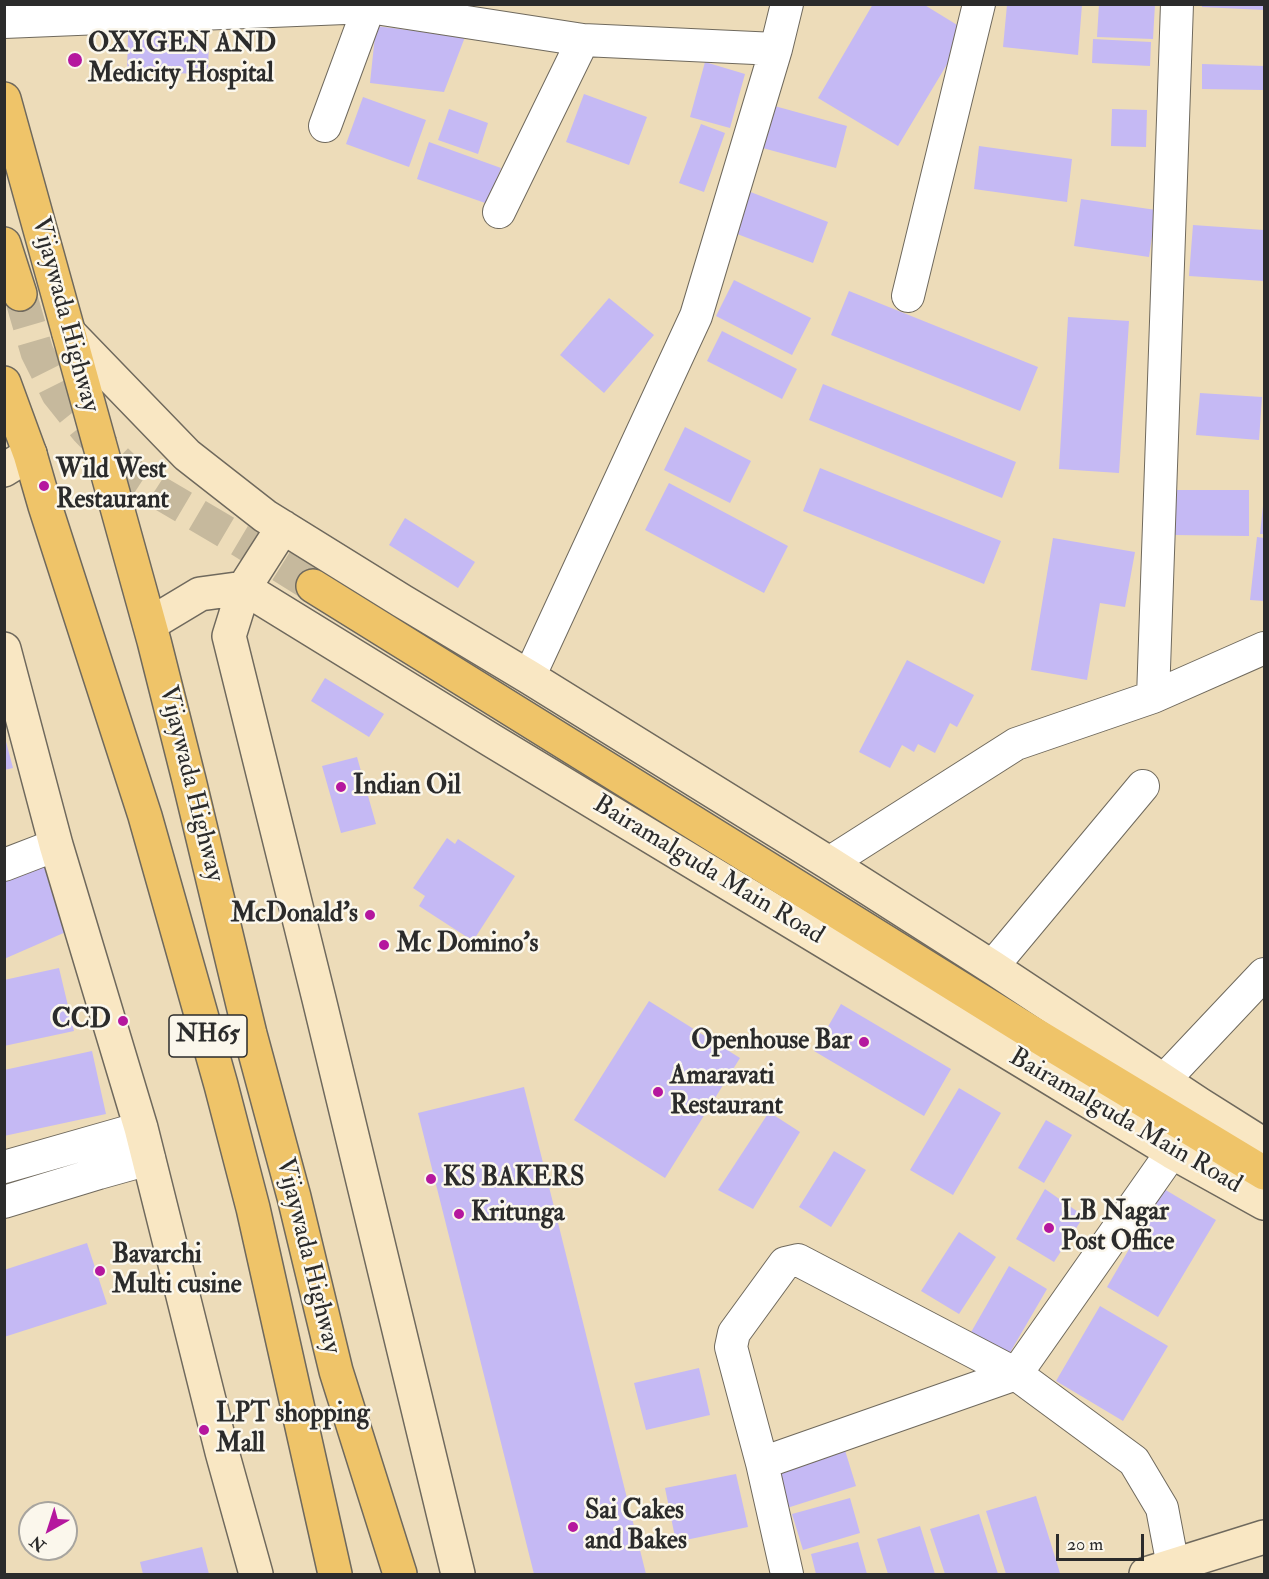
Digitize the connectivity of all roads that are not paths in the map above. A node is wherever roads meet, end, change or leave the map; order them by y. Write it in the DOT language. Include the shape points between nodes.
graph roads {
  1 [pos="787,4"];
  2 [pos="979,4"];
  3 [pos="1177,4"];
  4 [pos="369,6"];
  5 [pos="4,22"];
  6 [pos="583,40"];
  7 [pos="776,50"];
  8 [pos="4,99"];
  9 [pos="325,126"];
  10 [pos="499,212"];
  11 [pos="4,244"];
  12 [pos="20,294"];
  13 [pos="908,296"];
  14 [pos="69,333"];
  15 [pos="4,382"];
  16 [pos="17,462"];
  17 [pos="283,527"];
  18 [pos="313,586"];
  19 [pos="244,588"];
  20 [pos="150,624"];
  21 [pos="1264,648"];
  22 [pos="4,649"];
  23 [pos="529,677"];
  24 [pos="1153,697"];
  25 [pos="1143,786"];
  26 [pos="56,846"];
  27 [pos="829,863"];
  28 [pos="4,865"];
  29 [pos="992,966"];
  30 [pos="1264,974"];
  31 [pos="1164,1080"];
  32 [pos="145,1143"];
  33 [pos="1264,1145"];
  34 [pos="1172,1152"];
  35 [pos="4,1167"];
  36 [pos="1264,1173"];
  37 [pos="4,1202"];
  38 [pos="1264,1203"];
  39 [pos="1016,1374"];
  40 [pos="762,1463"];
  41 [pos="1264,1537"];
  42 [pos="1160,1570"];
  43 [pos="256,1575"];
  44 [pos="335,1575"];
  45 [pos="400,1575"];
  46 [pos="458,1575"];
  47 [pos="787,1575"];
  1 -- 7 [label="street"];
  2 -- 13 [label="street"];
  3 -- 24 [label="street"];
  4 -- 5 [label="street"];
  4 -- 6 [label="street"];
  4 -- 9 [label="street"];
  6 -- 7 [label="street"];
  6 -- 10 [label="street"];
  7 -- 23 [label="street" via="696,316"];
  8 -- 14 [label="highway, Vijaywada Highway / NH65"];
  11 -- 12 [label="highway"];
  14 -- 17 [label="main road" via="187,455"];
  14 -- 20 [label="highway, Vijaywada Highway / NH65"];
  15 -- 16 [label="highway, NH65"];
  16 -- 44 [label="highway, Vijaywada Highway / NH65" via="45,506 145,816 254,1208"];
  17 -- 19 [label="main road"];
  17 -- 23 [label="main road"];
  18 -- 36 [label="highway"];
  19 -- 20 [label="main road" via="200,594"];
  19 -- 34 [label="main road, Bairamalguda Main Road"];
  19 -- 46 [label="main road" via="229,636"];
  20 -- 45 [label="highway, Vijaywada Highway / NH65" via="336,1371"];
  21 -- 24 [label="street"];
  22 -- 26 [label="main road"];
  23 -- 27 [label="main road"];
  24 -- 27 [label="street" via="1016,744"];
  25 -- 29 [label="street"];
  26 -- 28 [label="street"];
  26 -- 32 [label="main road"];
  27 -- 29 [label="main road"];
  29 -- 31 [label="main road"];
  30 -- 31 [label="street"];
  31 -- 33 [label="main road"];
  32 -- 35 [label="street"];
  32 -- 37 [label="street" via="99,1173"];
  32 -- 43 [label="main road"];
  34 -- 38 [label="main road, Bairamalguda Main Road"];
  34 -- 39 [label="street"];
  39 -- 40 [label="street"];
  39 -- 40 [label="street" via="798,1260 786,1263 734,1333 731,1347"];
  39 -- 42 [label="street" via="1134,1461 1162,1509"];
  40 -- 47 [label="street"];
  41 -- 42 [label="main road"];
}
